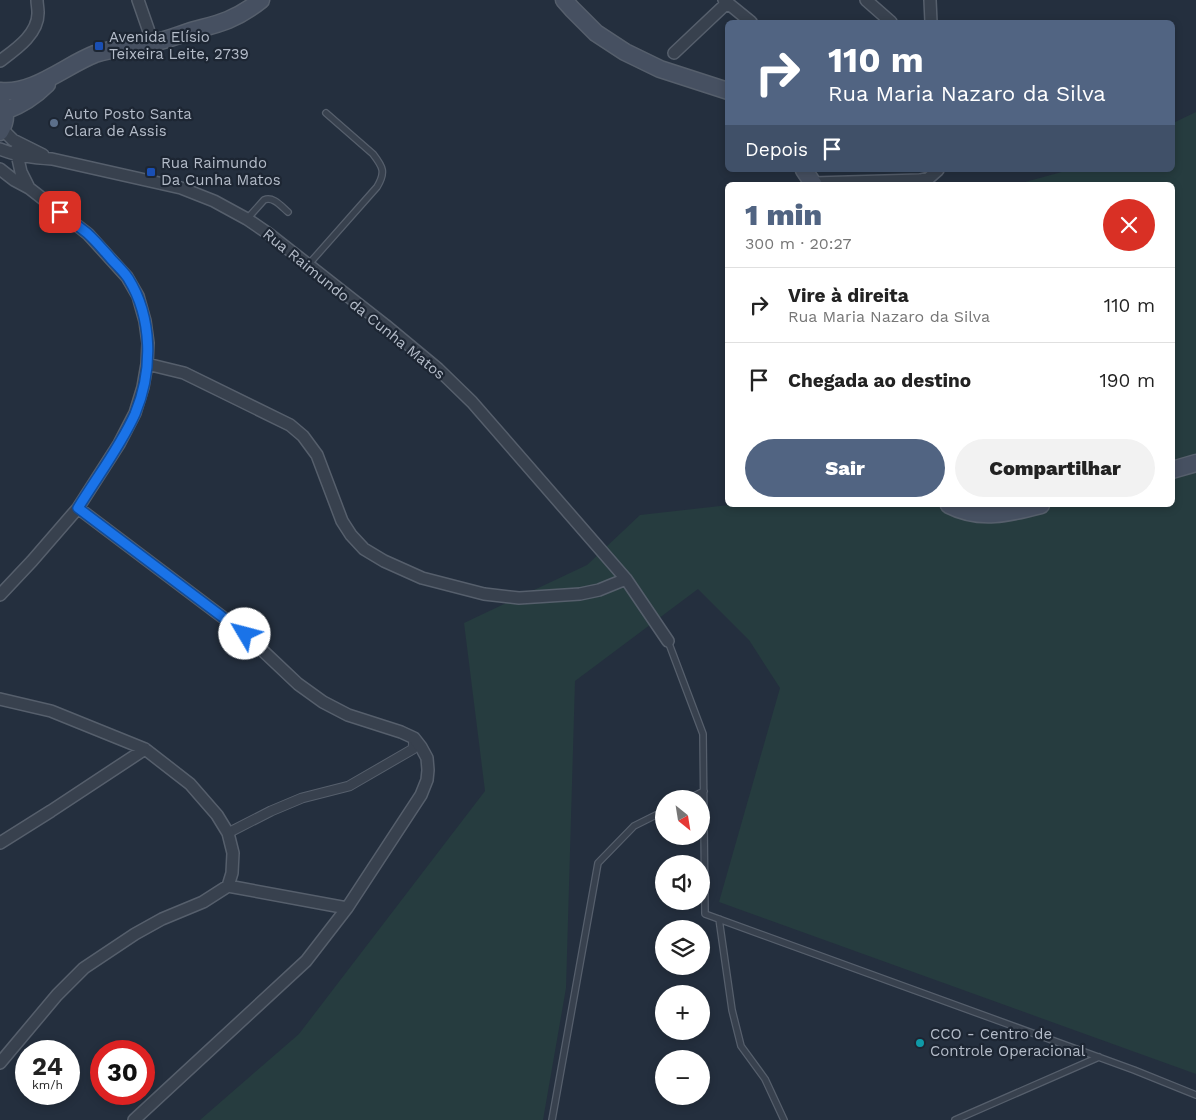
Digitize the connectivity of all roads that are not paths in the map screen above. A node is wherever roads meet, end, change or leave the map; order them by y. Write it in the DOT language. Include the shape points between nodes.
graph roads {
  1 [pos="37,0"];
  2 [pos="138,0"];
  3 [pos="261,0"];
  4 [pos="564,0"];
  5 [pos="866,0"];
  6 [pos="930,0"];
  7 [pos="725,1"];
  8 [pos="748,20"];
  9 [pos="889,20"];
  10 [pos="931,20"];
  11 [pos="153,43"];
  12 [pos="674,53"];
  13 [pos="0,61"];
  14 [pos="57,75"];
  15 [pos="725,90"];
  16 [pos="0,91"];
  17 [pos="2,105"];
  18 [pos="326,113"];
  19 [pos="5,133"];
  20 [pos="0,149"];
  21 [pos="18,154"];
  22 [pos="52,159"];
  23 [pos="0,170"];
  24 [pos="932,172"];
  25 [pos="810,179"];
  26 [pos="29,188"];
  27 [pos="288,212"];
  28 [pos="247,218"];
  29 [pos="308,265"];
  30 [pos="147,364"];
  31 [pos="1196,463"];
  32 [pos="1175,469"];
  33 [pos="953,507"];
  34 [pos="1034,507"];
  35 [pos="78,508"];
  36 [pos="626,580"];
  37 [pos="0,595"];
  38 [pos="668,641"];
  39 [pos="0,699"];
  40 [pos="418,743"];
  41 [pos="145,749"];
  42 [pos="704,790"];
  43 [pos="655,816"];
  44 [pos="228,833"];
  45 [pos="0,843"];
  46 [pos="705,845"];
  47 [pos="228,886"];
  48 [pos="347,908"];
  49 [pos="719,919"];
  50 [pos="1098,1057"];
  51 [pos="2,1060"];
  52 [pos="1196,1095"];
  53 [pos="134,1120"];
  54 [pos="552,1120"];
  55 [pos="784,1120"];
  56 [pos="955,1120"];
  1 -- 13 [label="street" via="39,14 34,30"];
  2 -- 11 [label="street"];
  3 -- 11 [label="main road" via="229,20"];
  4 -- 15 [label="main road" via="596,33 626,52 660,69"];
  5 -- 9 [label="street"];
  6 -- 10 [label="street"];
  7 -- 8 [label="street"];
  7 -- 12 [label="street"];
  11 -- 14 [label="main road" via="96,54"];
  14 -- 16 [label="main road" via="20,90"];
  14 -- 17 [label="main road" via="16,107"];
  17 -- 19 [label="main road"];
  18 -- 29 [label="lane" via="373,154 383,170 382,179"];
  19 -- 21 [label="street"];
  19 -- 22 [label="street, Rua Raimundo da Cunha Matos"];
  20 -- 21 [label="street, Rua Raimundo da Cunha Matos"];
  21 -- 22 [label="street, Rua Raimundo da Cunha Matos"];
  21 -- 26 [label="street" via="21,172"];
  22 -- 28 [label="street, Rua Raimundo da Cunha Matos" via="181,188"];
  23 -- 26 [label="street"];
  24 -- 25 [label="street" via="929,178 920,180"];
  26 -- 30 [label="street" via="88,234 127,277 138,296 145,321"];
  27 -- 28 [label="lane" via="268,198"];
  28 -- 29 [label="street, Rua Raimundo da Cunha Matos"];
  29 -- 36 [label="street, Rua Raimundo da Cunha Matos" via="438,369 472,402"];
  30 -- 35 [label="street" via="135,413"];
  30 -- 36 [label="street" via="184,373 290,425 317,455 342,521 351,535 364,549 391,565 422,578 484,594 519,598 580,594"];
  31 -- 32 [label="main road"];
  33 -- 34 [label="main road" via="986,515"];
  35 -- 37 [label="street"];
  35 -- 40 [label="street" via="245,634 298,684 323,702 348,715 401,732"];
  36 -- 38 [label="street, Rua Raimundo da Cunha Matos"];
  38 -- 42 [label="lane" via="704,734"];
  39 -- 41 [label="street" via="51,711"];
  40 -- 44 [label="street" via="348,786 302,798"];
  40 -- 48 [label="street" via="427,758 428,770 422,794"];
  41 -- 44 [label="street" via="190,784"];
  41 -- 45 [label="street"];
  43 -- 54 [label="lane" via="634,826 598,863"];
  44 -- 47 [label="street" via="233,853"];
  46 -- 49 [label="lane" via="706,914"];
  47 -- 48 [label="street"];
  47 -- 51 [label="street" via="203,902 135,934 84,968"];
  48 -- 53 [label="street" via="306,961"];
  49 -- 50 [label="lane"];
  49 -- 55 [label="lane" via="732,1010 742,1046 765,1079"];
  50 -- 52 [label="lane"];
  50 -- 56 [label="lane"];
}
